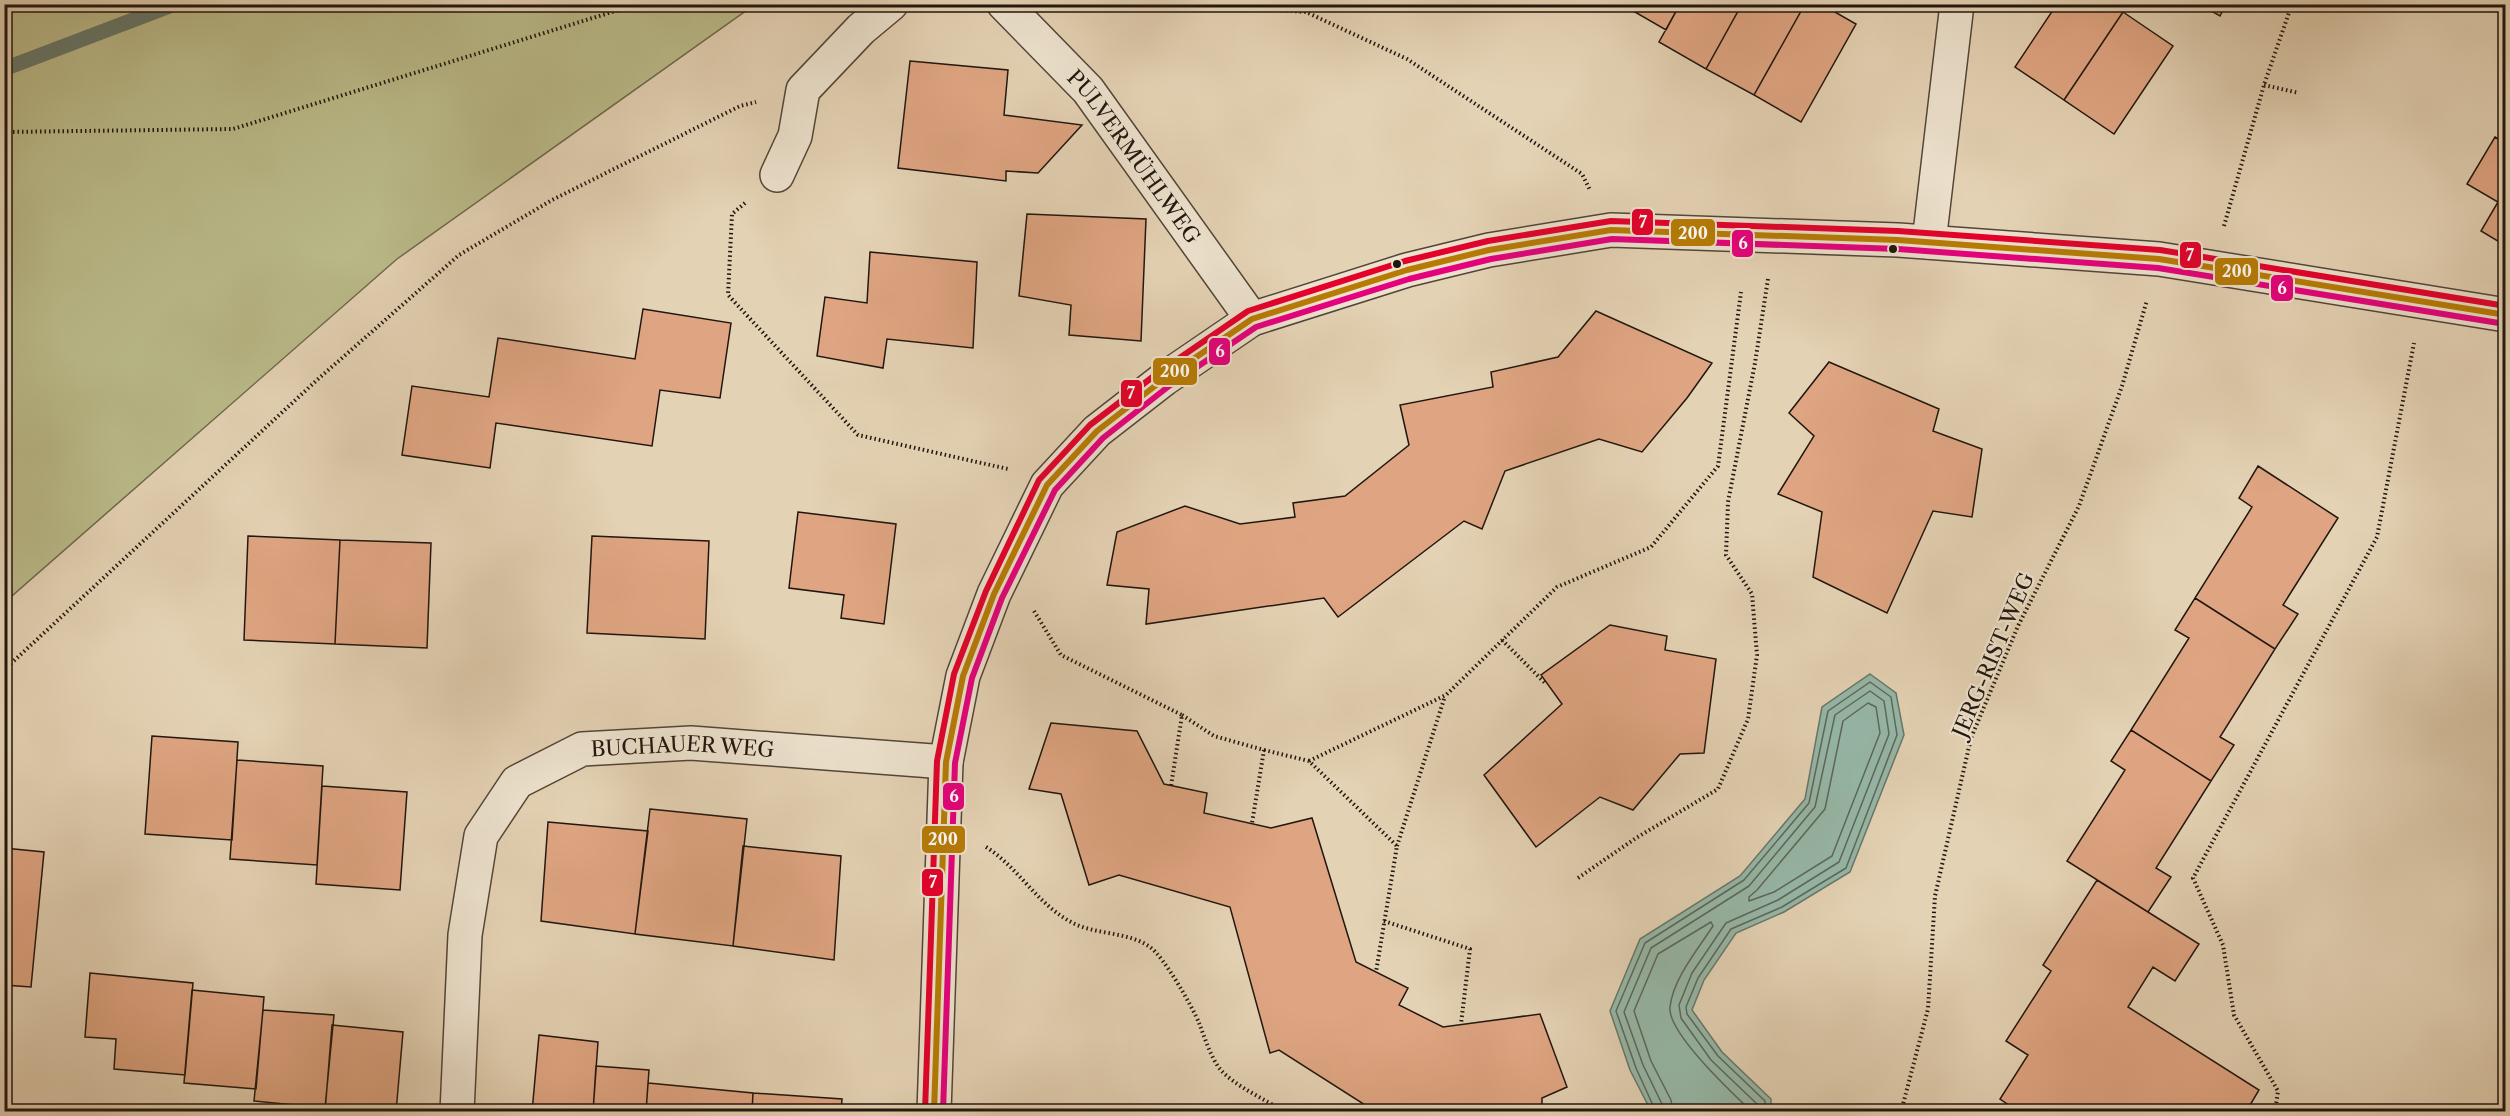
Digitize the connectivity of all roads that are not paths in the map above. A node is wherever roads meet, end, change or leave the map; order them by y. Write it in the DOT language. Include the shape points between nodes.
graph roads {
  1 [pos="891,4"];
  2 [pos="1004,4"];
  3 [pos="1957,4"];
  4 [pos="777,175"];
  5 [pos="1929,242"];
  6 [pos="2505,315"];
  7 [pos="1252,320"];
  8 [pos="946,762"];
  9 [pos="457,1112"];
  10 [pos="934,1112"];
  1 -- 4 [label="street" via="802,90 795,136"];
  2 -- 7 [label="street, PULVERMÜHLWEG" via="1088,90"];
  3 -- 5 [label="street"];
  5 -- 6 [label="street" via="2159,259"];
  5 -- 7 [label="street" via="1611,230 1458,257"];
  7 -- 8 [label="street" via="1164,379 1097,431 1047,485 994,594 963,676"];
  8 -- 9 [label="street, BUCHAUER WEG" via="691,743 582,749 516,782 481,836 465,935"];
  8 -- 10 [label="street"];
}
